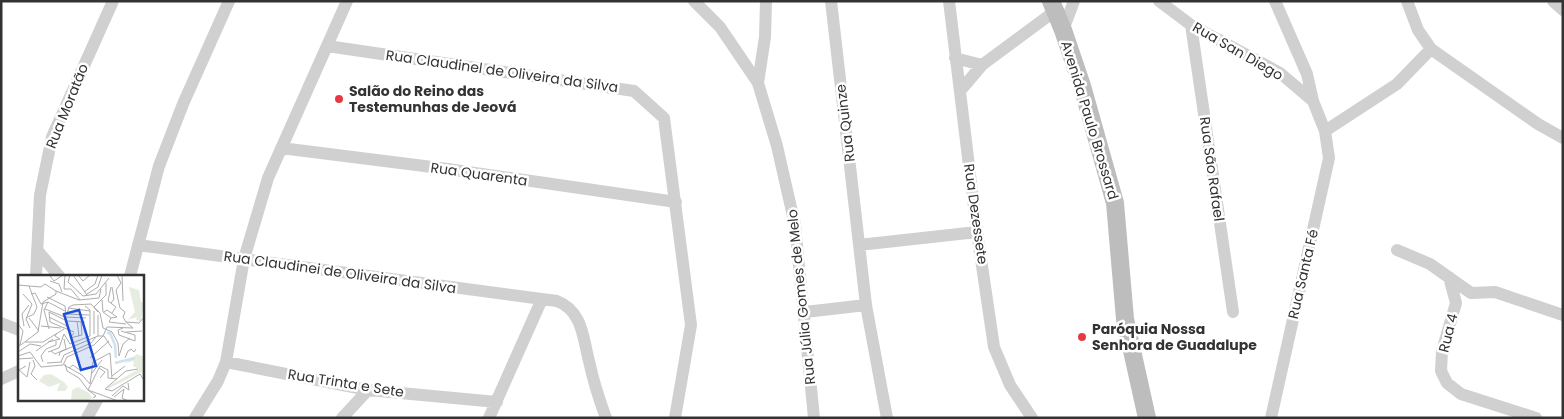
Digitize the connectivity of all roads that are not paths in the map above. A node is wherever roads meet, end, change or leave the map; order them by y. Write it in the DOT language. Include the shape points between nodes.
graph roads {
  1 [pos="113,1"];
  2 [pos="229,1"];
  3 [pos="347,1"];
  4 [pos="694,1"];
  5 [pos="766,1"];
  6 [pos="831,1"];
  7 [pos="949,1"];
  8 [pos="1074,1"];
  9 [pos="1160,1"];
  10 [pos="1275,1"];
  11 [pos="1407,1"];
  12 [pos="1553,1"];
  13 [pos="1053,6"];
  14 [pos="1563,10"];
  15 [pos="1191,25"];
  16 [pos="1063,30"];
  17 [pos="327,46"];
  18 [pos="1431,49"];
  19 [pos="955,58"];
  20 [pos="982,65"];
  21 [pos="758,83"];
  22 [pos="960,91"];
  23 [pos="1313,101"];
  24 [pos="1325,131"];
  25 [pos="1563,138"];
  26 [pos="281,148"];
  27 [pos="676,202"];
  28 [pos="977,232"];
  29 [pos="859,245"];
  30 [pos="138,246"];
  31 [pos="37,250"];
  32 [pos="1397,250"];
  33 [pos="244,259"];
  34 [pos="36,275"];
  35 [pos="58,275"];
  36 [pos="130,275"];
  37 [pos="1449,277"];
  38 [pos="542,300"];
  39 [pos="866,304"];
  40 [pos="805,312"];
  41 [pos="1233,312"];
  42 [pos="1563,315"];
  43 [pos="1,322"];
  44 [pos="18,330"];
  45 [pos="226,362"];
  46 [pos="18,371"];
  47 [pos="1,378"];
  48 [pos="368,390"];
  49 [pos="96,402"];
  50 [pos="497,402"];
  51 [pos="87,418"];
  52 [pos="195,418"];
  53 [pos="342,418"];
  54 [pos="489,418"];
  55 [pos="606,418"];
  56 [pos="675,418"];
  57 [pos="814,418"];
  58 [pos="887,418"];
  59 [pos="1032,418"];
  60 [pos="1148,418"];
  61 [pos="1271,418"];
  62 [pos="1536,418"];
  1 -- 31 [label="street, Rua Moratão" via="52,137 40,194"];
  2 -- 30 [label="street" via="182,104 159,166"];
  3 -- 17 [label="street"];
  4 -- 21 [label="street" via="720,27"];
  5 -- 21 [label="street, Rua Júlia Gomes de Melo" via="766,37"];
  6 -- 29 [label="street, Rua Quinze"];
  7 -- 19 [label="street, Rua Dezessete"];
  8 -- 16 [label="street"];
  9 -- 15 [label="street, Rua San Diego"];
  10 -- 23 [label="street" via="1307,74"];
  11 -- 18 [label="street" via="1418,30"];
  12 -- 14 [label="street"];
  13 -- 16 [label="main road, Avenida Paulo Brossard"];
  13 -- 20 [label="street"];
  15 -- 23 [label="street, Rua San Diego" via="1280,74"];
  15 -- 41 [label="street, Rua São Rafael"];
  16 -- 60 [label="main road, Avenida Paulo Brossard" via="1115,203 1125,319"];
  17 -- 26 [label="street"];
  17 -- 27 [label="street, Rua Claudinel de Oliveira da Silva" via="634,90 664,118"];
  18 -- 24 [label="street" via="1397,84"];
  18 -- 25 [label="street"];
  19 -- 20 [label="street"];
  19 -- 22 [label="street, Rua Dezessete"];
  20 -- 22 [label="street"];
  21 -- 40 [label="street, Rua Júlia Gomes de Melo" via="777,146 795,225"];
  22 -- 28 [label="street, Rua Dezessete"];
  23 -- 24 [label="street, Rua San Diego"];
  24 -- 61 [label="street, Rua Santa Fé" via="1329,158"];
  26 -- 27 [label="street, Rua Quarenta"];
  26 -- 33 [label="street" via="268,178"];
  27 -- 56 [label="street, Rua Claudinel de Oliveira da Silva" via="691,325"];
  28 -- 29 [label="street"];
  28 -- 59 [label="street, Rua Dezessete" via="994,347 1010,384"];
  29 -- 39 [label="street, Rua Quinze"];
  30 -- 33 [label="street, Rua Claudinei de Oliveira da Silva"];
  30 -- 36 [label="street"];
  31 -- 34 [label="street, Rua Moratão"];
  31 -- 35 [label="street"];
  32 -- 37 [label="street" via="1430,264"];
  33 -- 38 [label="street, Rua Claudinei de Oliveira da Silva"];
  33 -- 45 [label="street"];
  37 -- 42 [label="street" via="1471,293 1495,292"];
  37 -- 62 [label="street, Rua 4" via="1456,303 1442,351 1441,370 1447,384 1460,394"];
  38 -- 50 [label="street"];
  38 -- 55 [label="street" via="565,304 585,335 588,359"];
  39 -- 40 [label="street"];
  39 -- 58 [label="street, Rua Quinze"];
  40 -- 57 [label="street, Rua Júlia Gomes de Melo"];
  43 -- 44 [label="street"];
  45 -- 48 [label="street, Rua Trinta e Sete"];
  45 -- 52 [label="street"];
  46 -- 47 [label="street"];
  48 -- 50 [label="street, Rua Trinta e Sete"];
  48 -- 53 [label="street"];
  49 -- 51 [label="street"];
  50 -- 54 [label="street"];
}
